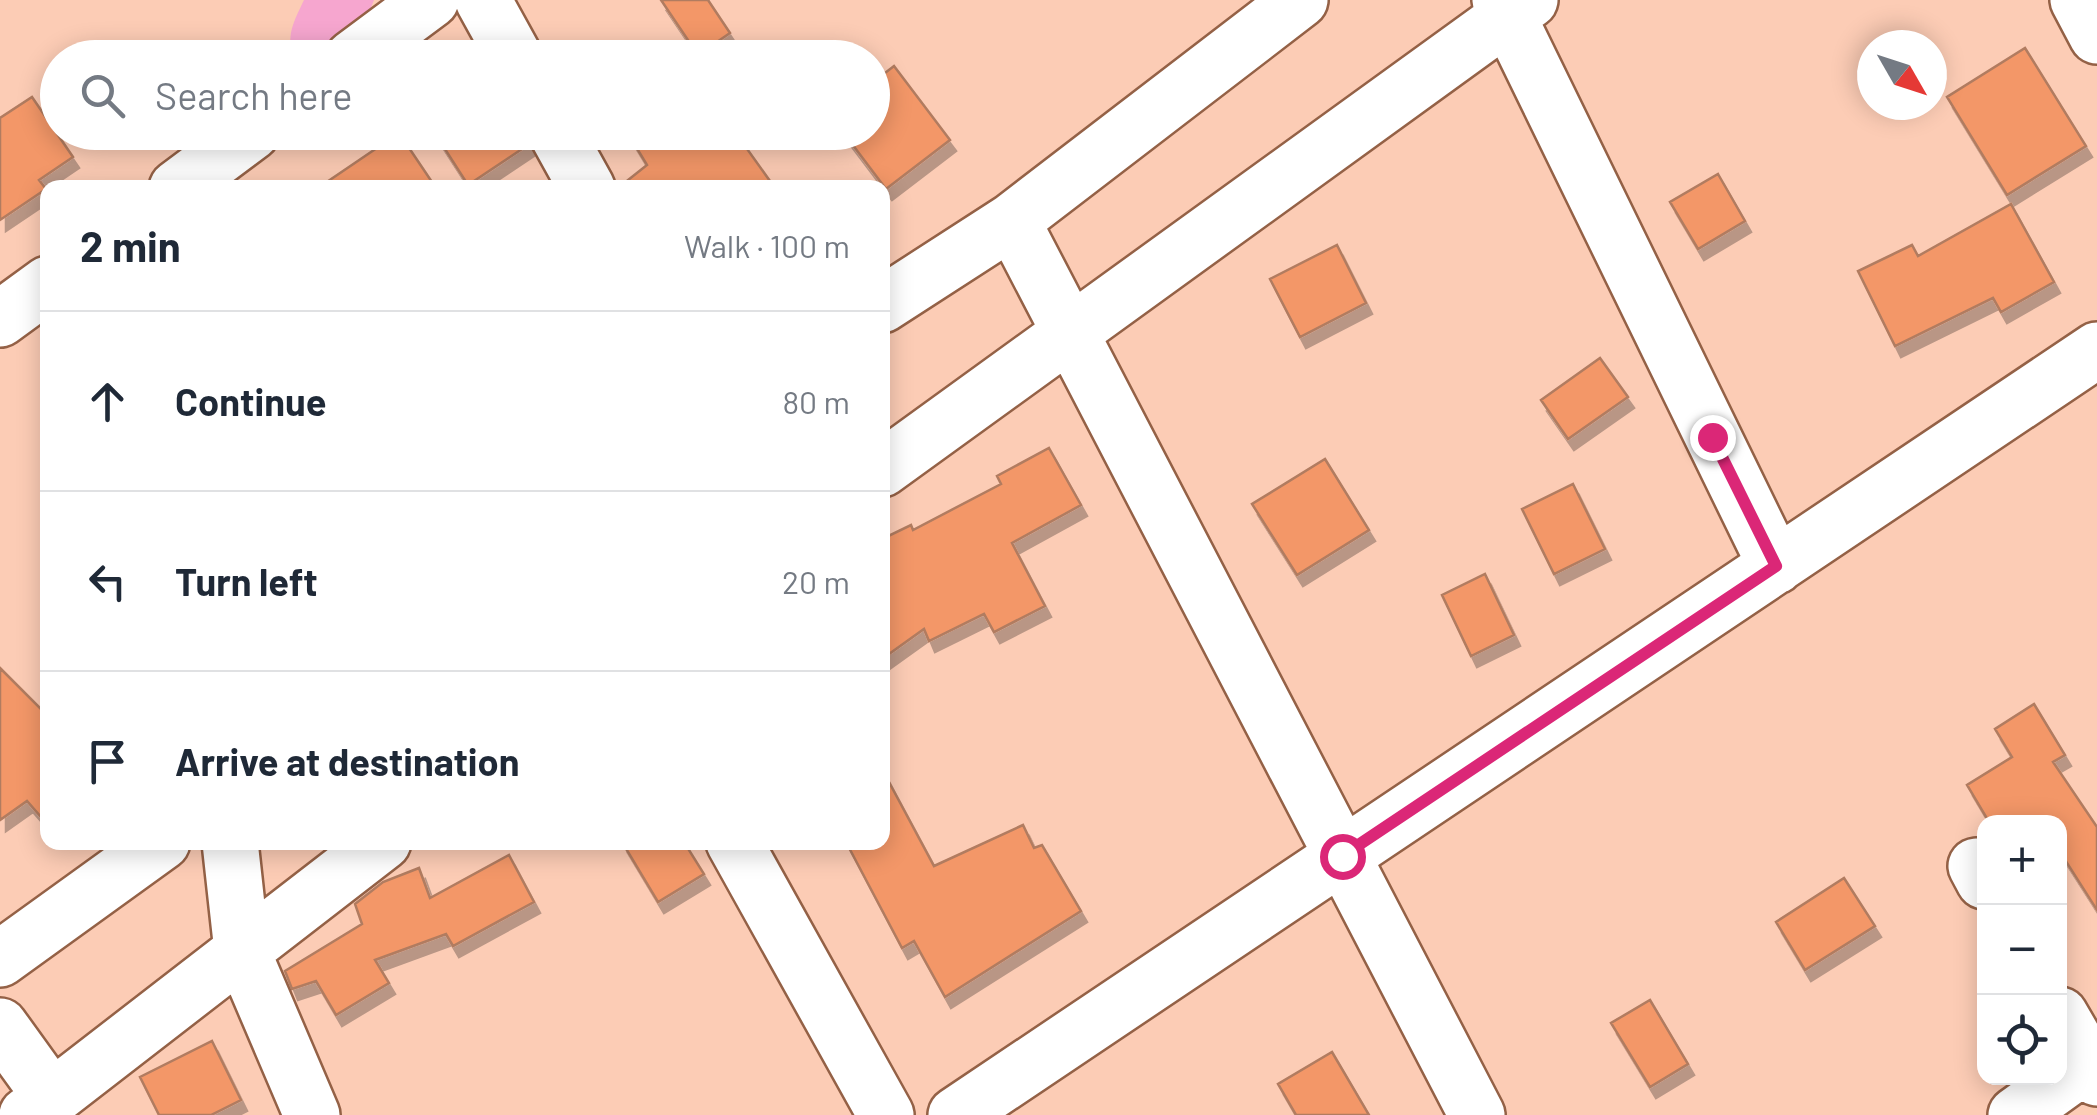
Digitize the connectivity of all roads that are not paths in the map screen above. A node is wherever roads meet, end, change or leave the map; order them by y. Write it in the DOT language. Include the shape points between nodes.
graph roads {
  1 [pos="430,0"];
  2 [pos="483,0"];
  3 [pos="1300,0"];
  4 [pos="2078,0"];
  5 [pos="1512,5"];
  6 [pos="2097,36"];
  7 [pos="377,40"];
  8 [pos="505,40"];
  9 [pos="228,150"];
  10 [pos="566,150"];
  11 [pos="188,180"];
  12 [pos="582,180"];
  13 [pos="1012,221"];
  14 [pos="40,290"];
  15 [pos="890,300"];
  16 [pos="0,319"];
  17 [pos="1072,332"];
  18 [pos="2097,350"];
  19 [pos="890,463"];
  20 [pos="1776,566"];
  21 [pos="151,850"];
  22 [pos="231,850"];
  23 [pos="373,850"];
  24 [pos="738,850"];
  25 [pos="1342,856"];
  26 [pos="242,951"];
  27 [pos="0,959"];
  28 [pos="0,1026"];
  29 [pos="2067,1026"];
  30 [pos="2094,1067"];
  31 [pos="39,1106"];
  32 [pos="312,1115"];
  33 [pos="886,1115"];
  34 [pos="956,1115"];
  35 [pos="1477,1115"];
  36 [pos="2016,1115"];
  1 -- 7 [label="street"];
  2 -- 8 [label="street"];
  3 -- 13 [label="street"];
  4 -- 6 [label="street"];
  5 -- 17 [label="street"];
  5 -- 20 [label="street"];
  9 -- 11 [label="street"];
  10 -- 12 [label="street"];
  13 -- 15 [label="street"];
  13 -- 17 [label="street"];
  14 -- 16 [label="street"];
  17 -- 19 [label="street"];
  17 -- 25 [label="street"];
  18 -- 20 [label="street"];
  20 -- 25 [label="street"];
  21 -- 27 [label="street"];
  22 -- 26 [label="street"];
  23 -- 26 [label="street"];
  24 -- 33 [label="street"];
  25 -- 34 [label="street"];
  25 -- 35 [label="street"];
  26 -- 31 [label="street"];
  26 -- 32 [label="street"];
  28 -- 31 [label="street"];
  29 -- 30 [label="street"];
  30 -- 36 [label="street"];
}
